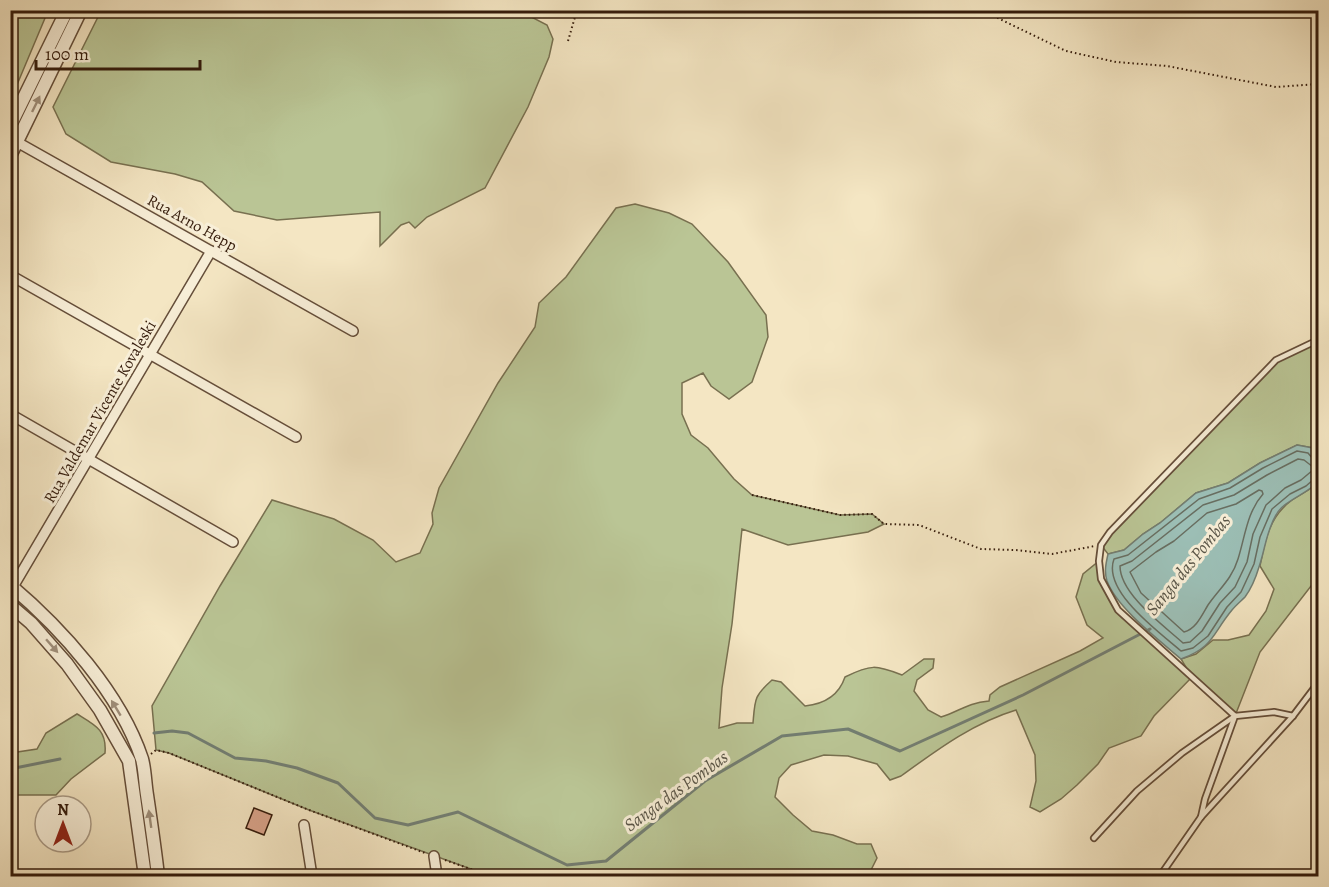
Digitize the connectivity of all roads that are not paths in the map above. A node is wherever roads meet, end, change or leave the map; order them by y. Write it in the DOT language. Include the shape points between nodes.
graph roads {
  1 [pos="67,10"];
  2 [pos="81,10"];
  3 [pos="10,126"];
  4 [pos="14,141"];
  5 [pos="10,156"];
  6 [pos="211,251"];
  7 [pos="10,275"];
  8 [pos="353,331"];
  9 [pos="1318,340"];
  10 [pos="151,355"];
  11 [pos="10,414"];
  12 [pos="296,437"];
  13 [pos="90,459"];
  14 [pos="233,542"];
  15 [pos="12,588"];
  16 [pos="10,605"];
  17 [pos="1318,683"];
  18 [pos="1234,716"];
  19 [pos="1293,716"];
  20 [pos="142,760"];
  21 [pos="129,761"];
  22 [pos="1201,817"];
  23 [pos="304,825"];
  24 [pos="1094,838"];
  25 [pos="434,856"];
  26 [pos="145,876"];
  27 [pos="158,876"];
  28 [pos="312,876"];
  29 [pos="437,876"];
  30 [pos="1160,876"];
  1 -- 3 [label="street"];
  4 -- 2 [label="street, one-way"];
  4 -- 5 [label="street"];
  4 -- 6 [label="street, Rua Arno Hepp"];
  6 -- 8 [label="street, Rua Arno Hepp"];
  6 -- 10 [label="street, Rua Valdemar Vicente Kovaleski"];
  7 -- 10 [label="street"];
  9 -- 18 [label="lane" via="1276,360 1101,545 1101,579 1118,610"];
  10 -- 12 [label="street"];
  10 -- 13 [label="street, Rua Valdemar Vicente Kovaleski"];
  11 -- 13 [label="street"];
  13 -- 14 [label="street"];
  13 -- 15 [label="street, Rua Valdemar Vicente Kovaleski"];
  20 -- 15 [label="street, one-way" via="129,728 96,676 42,612"];
  16 -- 21 [label="street, one-way" via="67,664 100,710"];
  17 -- 19 [label="lane"];
  18 -- 19 [label="lane" via="1274,712"];
  18 -- 22 [label="lane"];
  18 -- 24 [label="lane" via="1137,791"];
  19 -- 22 [label="lane"];
  20 -- 21 [label="street"];
  27 -- 20 [label="street, one-way"];
  21 -- 26 [label="street"];
  22 -- 30 [label="lane"];
  23 -- 28 [label="street"];
  25 -- 29 [label="street"];
}
